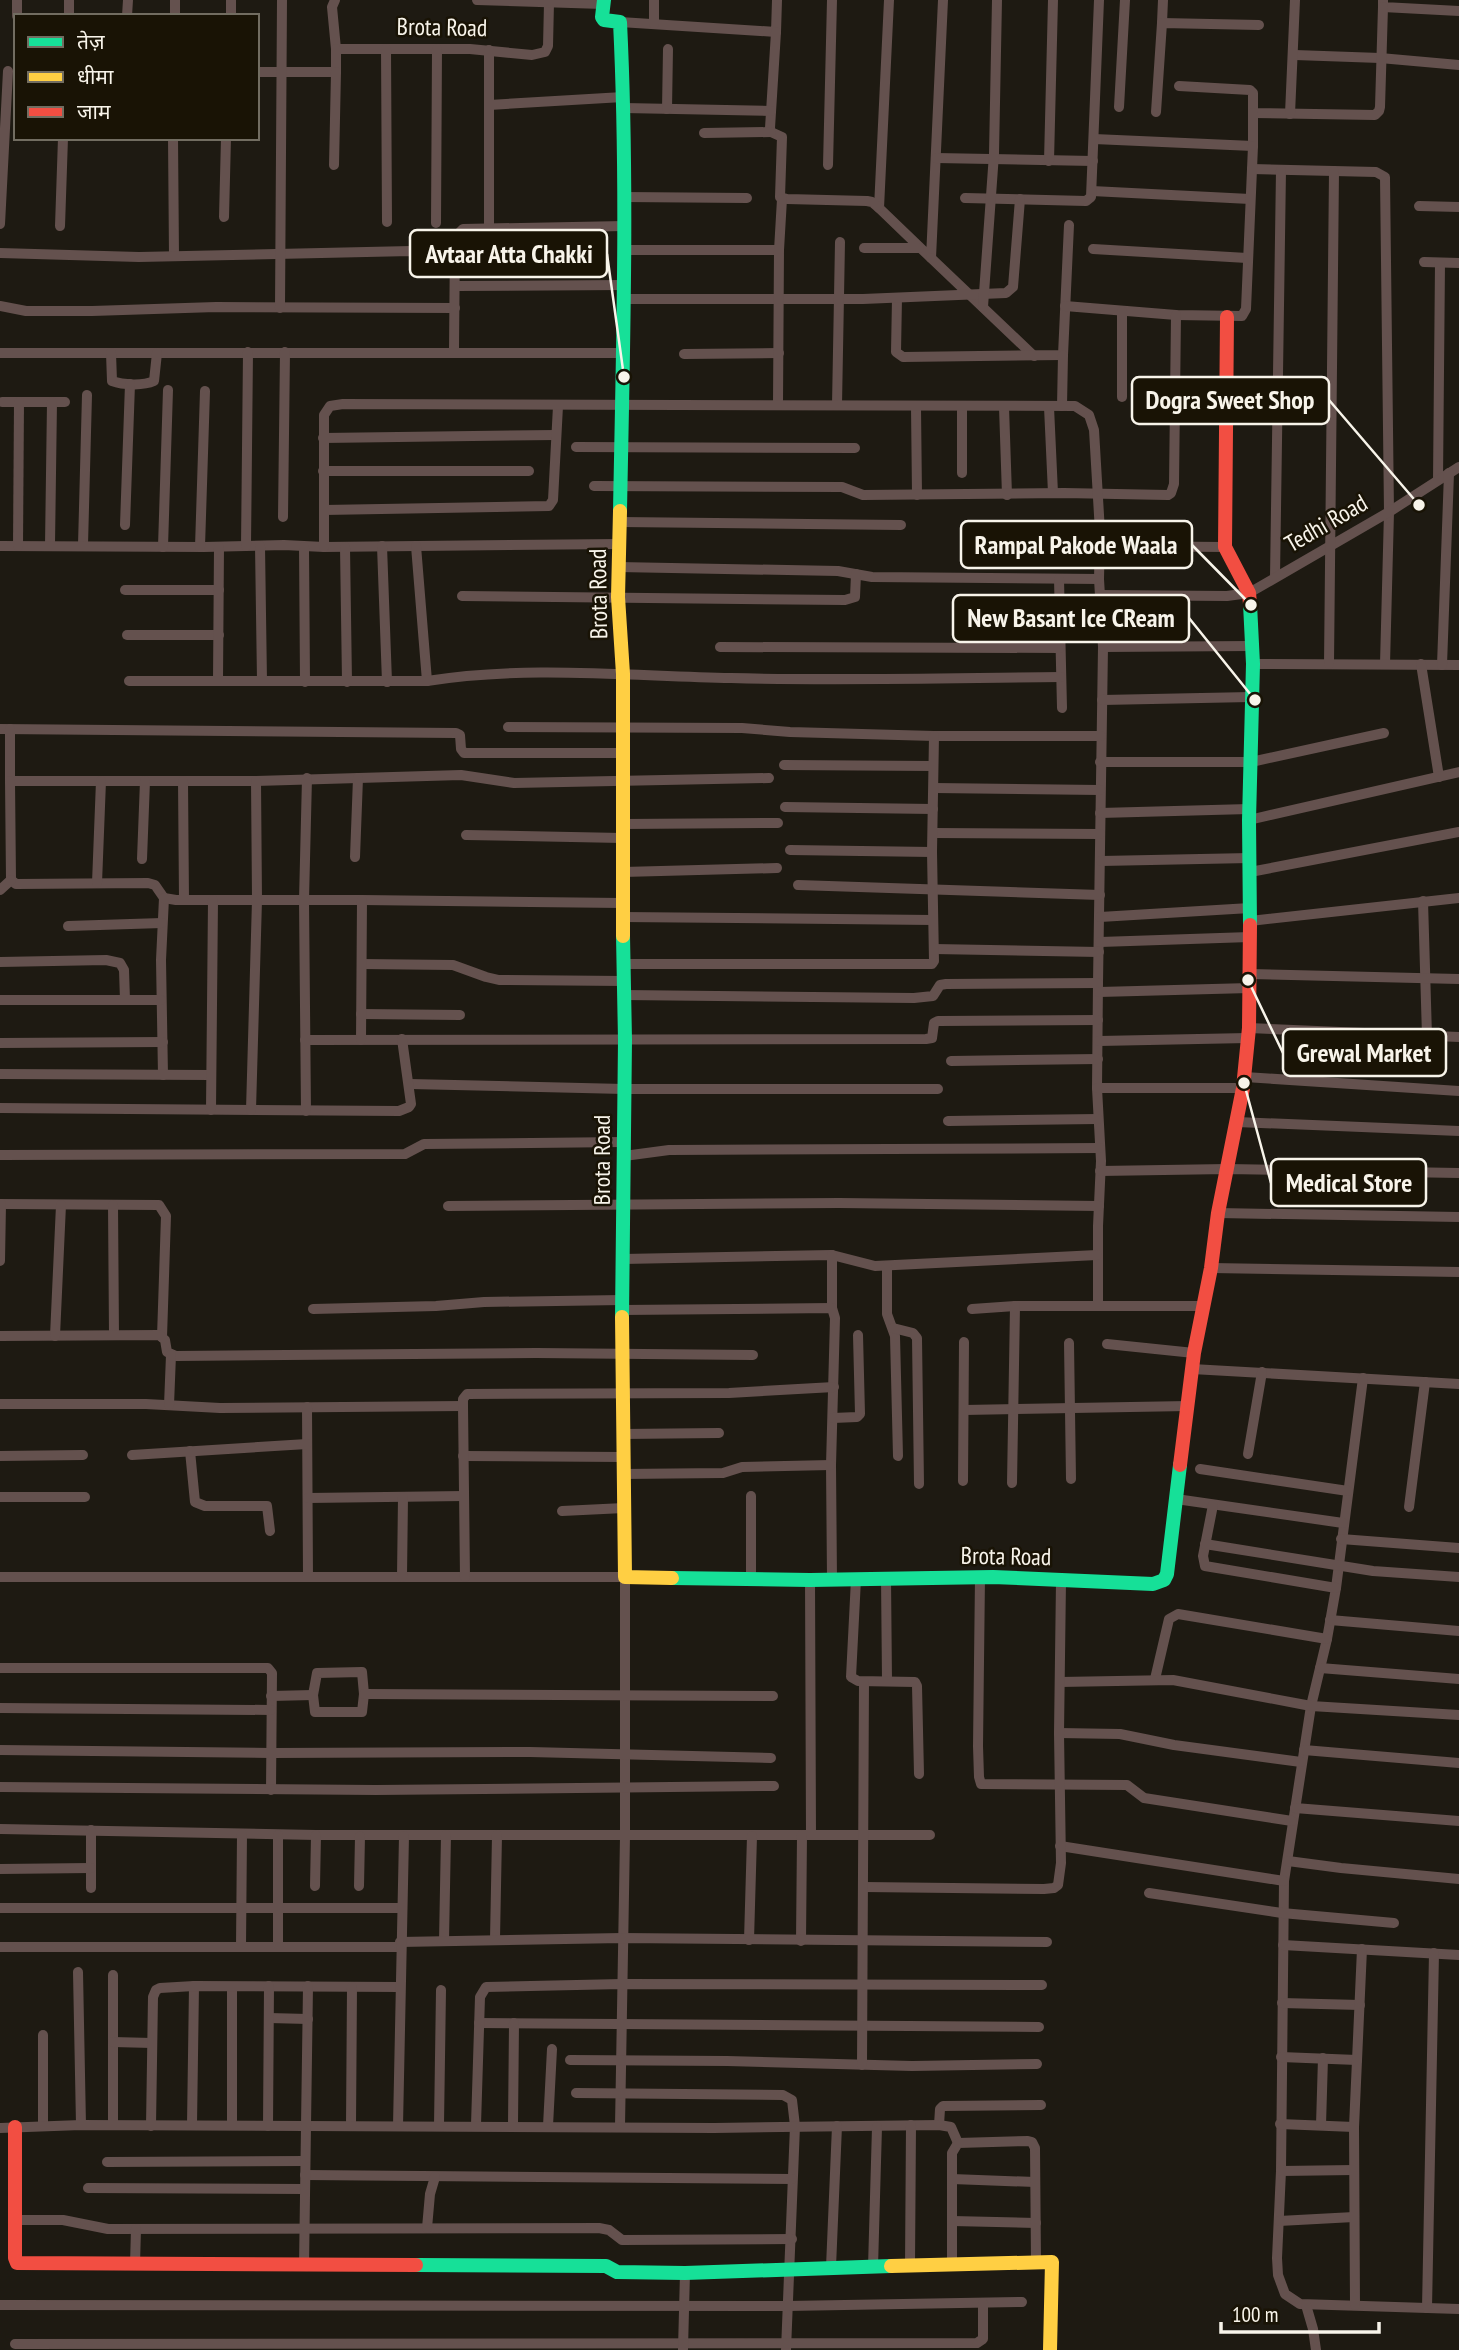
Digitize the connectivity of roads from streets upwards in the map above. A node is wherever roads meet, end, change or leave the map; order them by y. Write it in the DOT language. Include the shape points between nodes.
graph roads {
  1 [pos="282,0"];
  2 [pos="335,0"];
  3 [pos="477,0"];
  4 [pos="654,0"];
  5 [pos="777,0"];
  6 [pos="832,0"];
  7 [pos="889,0"];
  8 [pos="943,0"];
  9 [pos="996,0"];
  10 [pos="1052,0"];
  11 [pos="1099,0"];
  12 [pos="1125,0"];
  13 [pos="1163,0"];
  14 [pos="1295,0"];
  15 [pos="604,2"];
  16 [pos="1382,2"];
  17 [pos="549,3"];
  18 [pos="1459,11"];
  19 [pos="620,22"];
  20 [pos="1162,23"];
  21 [pos="654,24"];
  22 [pos="1259,25"];
  23 [pos="776,32"];
  24 [pos="336,49"];
  25 [pos="386,49"];
  26 [pos="437,49"];
  27 [pos="668,49"];
  28 [pos="489,50"];
  29 [pos="1294,55"];
  30 [pos="1380,58"];
  31 [pos="1459,65"];
  32 [pos="8,71"];
  33 [pos="259,72"];
  34 [pos="281,72"];
  35 [pos="336,72"];
  36 [pos="1180,86"];
  37 [pos="623,103"];
  38 [pos="489,105"];
  39 [pos="1119,107"];
  40 [pos="667,109"];
  41 [pos="771,111"];
  42 [pos="1156,112"];
  43 [pos="1253,113"];
  44 [pos="1290,114"];
  45 [pos="771,132"];
  46 [pos="704,133"];
  47 [pos="1094,139"];
  48 [pos="63,140"];
  49 [pos="173,140"];
  50 [pos="226,140"];
  51 [pos="1253,146"];
  52 [pos="936,158"];
  53 [pos="994,160"];
  54 [pos="1049,161"];
  55 [pos="1093,161"];
  56 [pos="334,165"];
  57 [pos="828,165"];
  58 [pos="1252,169"];
  59 [pos="1281,170"];
  60 [pos="1334,171"];
  61 [pos="1092,191"];
  62 [pos="624,197"];
  63 [pos="747,198"];
  64 [pos="965,198"];
  65 [pos="782,199"];
  66 [pos="992,199"];
  67 [pos="1250,199"];
  68 [pos="1020,200"];
  69 [pos="1419,206"];
  70 [pos="1459,206"];
  71 [pos="879,208"];
  72 [pos="224,217"];
  73 [pos="387,222"];
  74 [pos="436,223"];
  75 [pos="0,224"];
  76 [pos="1069,225"];
  77 [pos="60,226"];
  78 [pos="624,226"];
  79 [pos="489,229"];
  80 [pos="840,242"];
  81 [pos="864,248"];
  82 [pos="919,248"];
  83 [pos="1093,249"];
  84 [pos="625,250"];
  85 [pos="779,250"];
  86 [pos="0,253"];
  87 [pos="455,253"];
  88 [pos="280,255"];
  89 [pos="174,256"];
  90 [pos="930,258"];
  91 [pos="1247,258"];
  92 [pos="1424,262"];
  93 [pos="1440,263"];
  94 [pos="1459,263"];
  95 [pos="456,286"];
  96 [pos="624,292"];
  97 [pos="984,294"];
  98 [pos="968,295"];
  99 [pos="897,298"];
  100 [pos="779,299"];
  101 [pos="840,299"];
  102 [pos="0,306"];
  103 [pos="1065,306"];
  104 [pos="983,307"];
  105 [pos="280,308"];
  106 [pos="455,308"];
  107 [pos="1122,312"];
  108 [pos="1176,315"];
  109 [pos="1227,317"];
  110 [pos="454,351"];
  111 [pos="248,352"];
  112 [pos="285,352"];
  113 [pos="0,353"];
  114 [pos="111,353"];
  115 [pos="157,353"];
  116 [pos="624,353"];
  117 [pos="779,353"];
  118 [pos="684,354"];
  119 [pos="1063,355"];
  120 [pos="1034,356"];
  121 [pos="130,384"];
  122 [pos="167,390"];
  123 [pos="205,391"];
  124 [pos="87,395"];
  125 [pos="1122,397"];
  126 [pos="2,402"];
  127 [pos="19,402"];
  128 [pos="52,402"];
  129 [pos="65,402"];
  130 [pos="778,404"];
  131 [pos="622,405"];
  132 [pos="837,405"];
  133 [pos="558,406"];
  134 [pos="1062,406"];
  135 [pos="916,407"];
  136 [pos="962,407"];
  137 [pos="1004,407"];
  138 [pos="1049,407"];
  139 [pos="556,435"];
  140 [pos="323,438"];
  141 [pos="621,446"];
  142 [pos="576,447"];
  143 [pos="855,448"];
  144 [pos="1459,467"];
  145 [pos="323,471"];
  146 [pos="529,471"];
  147 [pos="962,473"];
  148 [pos="1449,473"];
  149 [pos="1438,480"];
  150 [pos="594,486"];
  151 [pos="620,486"];
  152 [pos="1053,493"];
  153 [pos="917,495"];
  154 [pos="1007,495"];
  155 [pos="1098,495"];
  156 [pos="324,510"];
  157 [pos="1389,512"];
  158 [pos="283,517"];
  159 [pos="620,522"];
  160 [pos="125,525"];
  161 [pos="901,525"];
  162 [pos="618,544"];
  163 [pos="50,545"];
  164 [pos="83,545"];
  165 [pos="1330,545"];
  166 [pos="0,546"];
  167 [pos="18,546"];
  168 [pos="246,546"];
  169 [pos="260,546"];
  170 [pos="382,546"];
  171 [pos="416,546"];
  172 [pos="1100,546"];
  173 [pos="163,547"];
  174 [pos="200,547"];
  175 [pos="219,547"];
  176 [pos="304,547"];
  177 [pos="324,547"];
  178 [pos="345,547"];
  179 [pos="1225,547"];
  180 [pos="618,567"];
  181 [pos="856,574"];
  182 [pos="1275,577"];
  183 [pos="1059,579"];
  184 [pos="1099,579"];
  185 [pos="125,590"];
  186 [pos="219,590"];
  187 [pos="1249,593"];
  188 [pos="1100,595"];
  189 [pos="462,596"];
  190 [pos="618,597"];
  191 [pos="127,635"];
  192 [pos="219,635"];
  193 [pos="1251,646"];
  194 [pos="720,647"];
  195 [pos="1103,647"];
  196 [pos="1060,648"];
  197 [pos="1253,664"];
  198 [pos="1329,664"];
  199 [pos="1385,664"];
  200 [pos="1421,664"];
  201 [pos="1442,665"];
  202 [pos="1459,665"];
  203 [pos="623,674"];
  204 [pos="1061,677"];
  205 [pos="218,680"];
  206 [pos="129,681"];
  207 [pos="262,681"];
  208 [pos="387,681"];
  209 [pos="427,681"];
  210 [pos="305,682"];
  211 [pos="347,682"];
  212 [pos="1251,697"];
  213 [pos="1102,700"];
  214 [pos="1062,708"];
  215 [pos="508,727"];
  216 [pos="623,727"];
  217 [pos="5,729"];
  218 [pos="1384,733"];
  219 [pos="934,736"];
  220 [pos="1101,736"];
  221 [pos="622,753"];
  222 [pos="1100,762"];
  223 [pos="1251,762"];
  224 [pos="784,765"];
  225 [pos="933,766"];
  226 [pos="1459,772"];
  227 [pos="1439,776"];
  228 [pos="307,778"];
  229 [pos="358,778"];
  230 [pos="769,778"];
  231 [pos="101,781"];
  232 [pos="145,781"];
  233 [pos="183,781"];
  234 [pos="256,781"];
  235 [pos="622,781"];
  236 [pos="10,782"];
  237 [pos="934,788"];
  238 [pos="1100,790"];
  239 [pos="785,807"];
  240 [pos="933,809"];
  241 [pos="1100,813"];
  242 [pos="1249,815"];
  243 [pos="778,823"];
  244 [pos="623,831"];
  245 [pos="933,832"];
  246 [pos="1459,832"];
  247 [pos="1100,834"];
  248 [pos="466,835"];
  249 [pos="790,850"];
  250 [pos="932,852"];
  251 [pos="355,857"];
  252 [pos="142,859"];
  253 [pos="1101,861"];
  254 [pos="1250,865"];
  255 [pos="777,868"];
  256 [pos="623,872"];
  257 [pos="12,880"];
  258 [pos="97,883"];
  259 [pos="798,885"];
  260 [pos="932,889"];
  261 [pos="0,890"];
  262 [pos="1100,895"];
  263 [pos="164,898"];
  264 [pos="1459,898"];
  265 [pos="184,900"];
  266 [pos="213,900"];
  267 [pos="257,900"];
  268 [pos="304,900"];
  269 [pos="362,900"];
  270 [pos="1423,901"];
  271 [pos="622,910"];
  272 [pos="1250,915"];
  273 [pos="1100,917"];
  274 [pos="933,920"];
  275 [pos="162,923"];
  276 [pos="68,926"];
  277 [pos="1250,937"];
  278 [pos="1100,947"];
  279 [pos="934,949"];
  280 [pos="0,962"];
  281 [pos="362,964"];
  282 [pos="624,964"];
  283 [pos="1426,978"];
  284 [pos="1459,979"];
  285 [pos="1250,981"];
  286 [pos="1098,987"];
  287 [pos="624,988"];
  288 [pos="0,1000"];
  289 [pos="125,1000"];
  290 [pos="162,1000"];
  291 [pos="361,1014"];
  292 [pos="460,1015"];
  293 [pos="1098,1020"];
  294 [pos="1248,1033"];
  295 [pos="1427,1036"];
  296 [pos="1459,1037"];
  297 [pos="305,1040"];
  298 [pos="361,1040"];
  299 [pos="402,1040"];
  300 [pos="625,1040"];
  301 [pos="1099,1041"];
  302 [pos="163,1042"];
  303 [pos="0,1043"];
  304 [pos="1098,1059"];
  305 [pos="951,1061"];
  306 [pos="0,1074"];
  307 [pos="163,1075"];
  308 [pos="211,1075"];
  309 [pos="1244,1083"];
  310 [pos="410,1084"];
  311 [pos="624,1088"];
  312 [pos="938,1088"];
  313 [pos="1097,1088"];
  314 [pos="1459,1091"];
  315 [pos="0,1108"];
  316 [pos="211,1110"];
  317 [pos="251,1110"];
  318 [pos="306,1111"];
  319 [pos="1098,1119"];
  320 [pos="948,1121"];
  321 [pos="1237,1122"];
  322 [pos="1459,1131"];
  323 [pos="624,1149"];
  324 [pos="1100,1149"];
  325 [pos="0,1155"];
  326 [pos="1227,1169"];
  327 [pos="1100,1171"];
  328 [pos="1459,1173"];
  329 [pos="1,1204"];
  330 [pos="61,1205"];
  331 [pos="113,1205"];
  332 [pos="448,1206"];
  333 [pos="624,1206"];
  334 [pos="1099,1206"];
  335 [pos="1218,1213"];
  336 [pos="1459,1217"];
  337 [pos="832,1255"];
  338 [pos="1097,1255"];
  339 [pos="624,1259"];
  340 [pos="0,1261"];
  341 [pos="887,1266"];
  342 [pos="1211,1268"];
  343 [pos="1459,1272"];
  344 [pos="622,1305"];
  345 [pos="1015,1306"];
  346 [pos="1098,1306"];
  347 [pos="1204,1306"];
  348 [pos="832,1308"];
  349 [pos="313,1309"];
  350 [pos="972,1309"];
  351 [pos="0,1327"];
  352 [pos="893,1328"];
  353 [pos="114,1335"];
  354 [pos="858,1335"];
  355 [pos="0,1336"];
  356 [pos="55,1336"];
  357 [pos="163,1337"];
  358 [pos="964,1342"];
  359 [pos="1069,1343"];
  360 [pos="1107,1343"];
  361 [pos="1194,1353"];
  362 [pos="171,1355"];
  363 [pos="622,1355"];
  364 [pos="753,1355"];
  365 [pos="1192,1368"];
  366 [pos="1262,1372"];
  367 [pos="1363,1378"];
  368 [pos="1425,1382"];
  369 [pos="1459,1384"];
  370 [pos="834,1387"];
  371 [pos="622,1394"];
  372 [pos="0,1404"];
  373 [pos="169,1405"];
  374 [pos="463,1406"];
  375 [pos="1188,1406"];
  376 [pos="307,1407"];
  377 [pos="1071,1409"];
  378 [pos="964,1410"];
  379 [pos="1013,1410"];
  380 [pos="834,1418"];
  381 [pos="719,1433"];
  382 [pos="624,1434"];
  383 [pos="307,1444"];
  384 [pos="190,1451"];
  385 [pos="1248,1454"];
  386 [pos="83,1455"];
  387 [pos="132,1455"];
  388 [pos="463,1456"];
  389 [pos="898,1456"];
  390 [pos="0,1457"];
  391 [pos="623,1457"];
  392 [pos="831,1465"];
  393 [pos="1200,1469"];
  394 [pos="623,1474"];
  395 [pos="1070,1479"];
  396 [pos="963,1481"];
  397 [pos="1012,1483"];
  398 [pos="919,1485"];
  399 [pos="1348,1491"];
  400 [pos="464,1496"];
  401 [pos="751,1496"];
  402 [pos="0,1497"];
  403 [pos="85,1497"];
  404 [pos="403,1497"];
  405 [pos="308,1498"];
  406 [pos="1176,1499"];
  407 [pos="1213,1505"];
  408 [pos="1409,1507"];
  409 [pos="624,1508"];
  410 [pos="562,1511"];
  411 [pos="1343,1523"];
  412 [pos="270,1531"];
  413 [pos="1341,1539"];
  414 [pos="1205,1544"];
  415 [pos="1459,1548"];
  416 [pos="1339,1566"];
  417 [pos="0,1577"];
  418 [pos="308,1577"];
  419 [pos="402,1577"];
  420 [pos="465,1577"];
  421 [pos="625,1577"];
  422 [pos="980,1577"];
  423 [pos="1459,1577"];
  424 [pos="751,1578"];
  425 [pos="886,1578"];
  426 [pos="832,1579"];
  427 [pos="856,1579"];
  428 [pos="810,1580"];
  429 [pos="1061,1581"];
  430 [pos="1336,1588"];
  431 [pos="1331,1620"];
  432 [pos="1459,1631"];
  433 [pos="1327,1639"];
  434 [pos="0,1668"];
  435 [pos="1320,1668"];
  436 [pos="1155,1679"];
  437 [pos="1459,1679"];
  438 [pos="887,1681"];
  439 [pos="864,1682"];
  440 [pos="1060,1682"];
  441 [pos="364,1694"];
  442 [pos="313,1695"];
  443 [pos="625,1695"];
  444 [pos="271,1696"];
  445 [pos="774,1696"];
  446 [pos="1311,1706"];
  447 [pos="0,1708"];
  448 [pos="271,1710"];
  449 [pos="1459,1715"];
  450 [pos="1059,1733"];
  451 [pos="0,1749"];
  452 [pos="1304,1750"];
  453 [pos="271,1753"];
  454 [pos="625,1754"];
  455 [pos="771,1758"];
  456 [pos="1301,1762"];
  457 [pos="1459,1763"];
  458 [pos="919,1774"];
  459 [pos="1059,1785"];
  460 [pos="625,1786"];
  461 [pos="774,1786"];
  462 [pos="0,1787"];
  463 [pos="271,1790"];
  464 [pos="1294,1808"];
  465 [pos="1292,1821"];
  466 [pos="1459,1821"];
  467 [pos="0,1829"];
  468 [pos="91,1830"];
  469 [pos="242,1834"];
  470 [pos="278,1835"];
  471 [pos="316,1835"];
  472 [pos="446,1835"];
  473 [pos="498,1835"];
  474 [pos="807,1835"];
  475 [pos="862,1835"];
  476 [pos="930,1835"];
  477 [pos="360,1836"];
  478 [pos="404,1836"];
  479 [pos="625,1836"];
  480 [pos="752,1836"];
  481 [pos="1060,1846"];
  482 [pos="1287,1861"];
  483 [pos="91,1868"];
  484 [pos="0,1869"];
  485 [pos="1459,1879"];
  486 [pos="1284,1881"];
  487 [pos="315,1886"];
  488 [pos="359,1886"];
  489 [pos="863,1887"];
  490 [pos="91,1888"];
  491 [pos="1149,1894"];
  492 [pos="0,1908"];
  493 [pos="241,1908"];
  494 [pos="278,1908"];
  495 [pos="401,1908"];
  496 [pos="1282,1913"];
  497 [pos="1394,1923"];
  498 [pos="622,1938"];
  499 [pos="495,1939"];
  500 [pos="749,1940"];
  501 [pos="444,1941"];
  502 [pos="801,1941"];
  503 [pos="864,1941"];
  504 [pos="1047,1942"];
  505 [pos="400,1944"];
  506 [pos="1283,1945"];
  507 [pos="241,1946"];
  508 [pos="0,1947"];
  509 [pos="278,1947"];
  510 [pos="1362,1949"];
  511 [pos="1434,1953"];
  512 [pos="1459,1955"];
  513 [pos="78,1972"];
  514 [pos="113,1975"];
  515 [pos="622,1984"];
  516 [pos="1042,1985"];
  517 [pos="194,1986"];
  518 [pos="269,1986"];
  519 [pos="308,1986"];
  520 [pos="863,1986"];
  521 [pos="232,1987"];
  522 [pos="352,1987"];
  523 [pos="400,1987"];
  524 [pos="441,1990"];
  525 [pos="1282,2003"];
  526 [pos="1360,2005"];
  527 [pos="269,2018"];
  528 [pos="308,2019"];
  529 [pos="479,2022"];
  530 [pos="514,2022"];
  531 [pos="622,2022"];
  532 [pos="863,2026"];
  533 [pos="1039,2027"];
  534 [pos="43,2035"];
  535 [pos="113,2042"];
  536 [pos="152,2043"];
  537 [pos="552,2049"];
  538 [pos="1281,2057"];
  539 [pos="1323,2058"];
  540 [pos="570,2060"];
  541 [pos="1357,2060"];
  542 [pos="622,2061"];
  543 [pos="1037,2064"];
  544 [pos="862,2065"];
  545 [pos="576,2094"];
  546 [pos="622,2094"];
  547 [pos="1041,2105"];
  548 [pos="1280,2124"];
  549 [pos="81,2125"];
  550 [pos="113,2125"];
  551 [pos="192,2125"];
  552 [pos="232,2125"];
  553 [pos="439,2125"];
  554 [pos="476,2125"];
  555 [pos="513,2125"];
  556 [pos="911,2125"];
  557 [pos="939,2125"];
  558 [pos="1321,2125"];
  559 [pos="43,2126"];
  560 [pos="151,2126"];
  561 [pos="268,2126"];
  562 [pos="306,2126"];
  563 [pos="351,2126"];
  564 [pos="398,2126"];
  565 [pos="548,2126"];
  566 [pos="620,2126"];
  567 [pos="794,2126"];
  568 [pos="837,2126"];
  569 [pos="15,2127"];
  570 [pos="877,2127"];
  571 [pos="1354,2127"];
  572 [pos="0,2128"];
  573 [pos="958,2143"];
  574 [pos="305,2161"];
  575 [pos="107,2162"];
  576 [pos="1354,2170"];
  577 [pos="1281,2171"];
  578 [pos="304,2175"];
  579 [pos="435,2177"];
  580 [pos="792,2179"];
  581 [pos="952,2179"];
  582 [pos="1035,2182"];
  583 [pos="88,2188"];
  584 [pos="305,2189"];
  585 [pos="1353,2217"];
  586 [pos="15,2220"];
  587 [pos="952,2221"];
  588 [pos="1279,2221"];
  589 [pos="1036,2222"];
  590 [pos="427,2228"];
  591 [pos="136,2229"];
  592 [pos="304,2229"];
  593 [pos="792,2239"];
  594 [pos="1036,2262"];
  595 [pos="135,2264"];
  596 [pos="910,2265"];
  597 [pos="952,2265"];
  598 [pos="304,2266"];
  599 [pos="831,2267"];
  600 [pos="873,2267"];
  601 [pos="789,2269"];
  602 [pos="685,2273"];
  603 [pos="1022,2302"];
  604 [pos="983,2303"];
  605 [pos="0,2305"];
  606 [pos="1306,2305"];
  607 [pos="1355,2305"];
  608 [pos="684,2306"];
  609 [pos="787,2306"];
  610 [pos="1427,2308"];
  611 [pos="1459,2309"];
  612 [pos="983,2339"];
  613 [pos="15,2344"];
  614 [pos="265,2347"];
  615 [pos="405,2347"];
  616 [pos="613,2347"];
  617 [pos="683,2347"];
  618 [pos="786,2347"];
  619 [pos="827,2347"];
  620 [pos="985,2350"];
  621 [pos="1050,2350"];
  622 [pos="1316,2350"];
  1 -- 34 [label="street"];
  2 -- 24 [label="street"];
  3 -- 17 [label="street, Brota Road"];
  4 -- 21 [label="street"];
  5 -- 23 [label="street"];
  6 -- 57 [label="street"];
  7 -- 71 [label="street"];
  8 -- 52 [label="street"];
  9 -- 53 [label="street"];
  10 -- 54 [label="street"];
  11 -- 47 [label="street"];
  12 -- 39 [label="street"];
  13 -- 20 [label="street"];
  14 -- 29 [label="street"];
  15 -- 17 [label="street, Brota Road"];
  15 -- 19 [label="street, Brota Road" via="604,20"];
  16 -- 18 [label="street"];
  16 -- 30 [label="street"];
  17 -- 28 [label="street, Brota Road" via="545,52"];
  19 -- 21 [label="street"];
  19 -- 37 [label="street, Brota Road"];
  20 -- 22 [label="street"];
  20 -- 42 [label="street"];
  21 -- 23 [label="street"];
  23 -- 41 [label="street"];
  24 -- 25 [label="street, Brota Road"];
  24 -- 35 [label="street"];
  25 -- 26 [label="street, Brota Road"];
  25 -- 73 [label="street"];
  26 -- 28 [label="street, Brota Road"];
  26 -- 74 [label="street"];
  27 -- 40 [label="street"];
  28 -- 38 [label="street"];
  29 -- 30 [label="street"];
  29 -- 44 [label="street"];
  30 -- 31 [label="street"];
  30 -- 44 [label="street" via="1377,114"];
  32 -- 75 [label="street"];
  33 -- 34 [label="street"];
  34 -- 35 [label="street"];
  34 -- 88 [label="street"];
  35 -- 56 [label="street"];
  36 -- 43 [label="street" via="1250,90"];
  37 -- 38 [label="street"];
  37 -- 40 [label="street"];
  37 -- 62 [label="street, Brota Road"];
  38 -- 79 [label="street"];
  40 -- 41 [label="street"];
  41 -- 45 [label="street"];
  43 -- 44 [label="street"];
  43 -- 51 [label="street"];
  45 -- 46 [label="street"];
  45 -- 65 [label="street" via="782,137"];
  47 -- 51 [label="street"];
  47 -- 55 [label="street"];
  48 -- 77 [label="street"];
  49 -- 89 [label="street"];
  50 -- 72 [label="street"];
  51 -- 58 [label="street"];
  52 -- 53 [label="street"];
  52 -- 90 [label="street"];
  53 -- 54 [label="street"];
  53 -- 66 [label="street"];
  54 -- 55 [label="street"];
  55 -- 61 [label="street"];
  58 -- 59 [label="street"];
  58 -- 67 [label="street"];
  59 -- 60 [label="street"];
  59 -- 182 [label="street"];
  60 -- 157 [label="street" via="1382,174 1386,181"];
  60 -- 165 [label="street"];
  61 -- 67 [label="street"];
  61 -- 68 [label="street" via="1086,201"];
  62 -- 63 [label="street"];
  62 -- 78 [label="street, Brota Road"];
  64 -- 66 [label="street"];
  65 -- 71 [label="street" via="867,201"];
  65 -- 85 [label="street"];
  66 -- 68 [label="street"];
  66 -- 97 [label="street"];
  67 -- 91 [label="street"];
  68 -- 97 [label="street" via="1013,287 1006,293"];
  69 -- 70 [label="street"];
  71 -- 82 [label="street"];
  76 -- 103 [label="street"];
  78 -- 79 [label="street"];
  78 -- 84 [label="street, Brota Road"];
  79 -- 87 [label="street" via="458,232"];
  80 -- 101 [label="street"];
  81 -- 82 [label="street"];
  82 -- 90 [label="street"];
  83 -- 91 [label="street"];
  84 -- 85 [label="street"];
  84 -- 96 [label="street, Brota Road"];
  85 -- 100 [label="street"];
  86 -- 89 [label="street"];
  87 -- 88 [label="street"];
  87 -- 95 [label="street"];
  88 -- 89 [label="street"];
  88 -- 105 [label="street"];
  90 -- 98 [label="street"];
  91 -- 109 [label="street" via="1245,313"];
  92 -- 93 [label="street"];
  93 -- 94 [label="street"];
  93 -- 149 [label="street"];
  95 -- 96 [label="street"];
  95 -- 106 [label="street"];
  96 -- 100 [label="street"];
  96 -- 116 [label="street, Brota Road"];
  97 -- 98 [label="street"];
  97 -- 104 [label="street"];
  98 -- 99 [label="street"];
  98 -- 104 [label="street"];
  99 -- 101 [label="street"];
  99 -- 120 [label="street" via="896,352 903,356"];
  100 -- 101 [label="street"];
  100 -- 117 [label="street"];
  101 -- 132 [label="street"];
  102 -- 105 [label="street" via="26,311"];
  103 -- 107 [label="street"];
  103 -- 119 [label="street"];
  104 -- 120 [label="street"];
  105 -- 106 [label="street"];
  106 -- 110 [label="street"];
  107 -- 108 [label="street"];
  107 -- 125 [label="street"];
  108 -- 109 [label="street"];
  108 -- 155 [label="street" via="1173,489 1161,496"];
  109 -- 179 [label="street"];
  110 -- 112 [label="street"];
  110 -- 116 [label="street"];
  111 -- 112 [label="street"];
  111 -- 115 [label="street"];
  111 -- 168 [label="street"];
  112 -- 158 [label="street"];
  113 -- 114 [label="street"];
  114 -- 115 [label="street"];
  114 -- 121 [label="street" via="112,381"];
  115 -- 121 [label="street" via="154,381"];
  116 -- 131 [label="street, Brota Road"];
  117 -- 118 [label="street"];
  117 -- 130 [label="street"];
  119 -- 120 [label="street"];
  119 -- 134 [label="street"];
  121 -- 160 [label="street"];
  122 -- 173 [label="street"];
  123 -- 174 [label="street"];
  124 -- 164 [label="street"];
  126 -- 127 [label="street"];
  127 -- 128 [label="street"];
  127 -- 167 [label="street"];
  128 -- 129 [label="street"];
  128 -- 163 [label="street"];
  130 -- 131 [label="street"];
  130 -- 132 [label="street"];
  131 -- 133 [label="street"];
  131 -- 141 [label="street, Brota Road"];
  132 -- 135 [label="street"];
  133 -- 139 [label="street"];
  133 -- 140 [label="street" via="343,404 330,406 324,415"];
  134 -- 138 [label="street"];
  134 -- 155 [label="street" via="1075,406 1088,415 1094,430"];
  135 -- 136 [label="street"];
  135 -- 153 [label="street"];
  136 -- 137 [label="street"];
  136 -- 147 [label="street"];
  137 -- 138 [label="street"];
  137 -- 154 [label="street"];
  138 -- 152 [label="street"];
  139 -- 140 [label="street"];
  139 -- 156 [label="street" via="553,500 544,508"];
  140 -- 145 [label="street"];
  141 -- 142 [label="street"];
  141 -- 143 [label="street"];
  141 -- 151 [label="street, Brota Road"];
  144 -- 148 [label="street, Tedhi Road"];
  145 -- 146 [label="street"];
  145 -- 156 [label="street"];
  148 -- 149 [label="street, Tedhi Road"];
  148 -- 201 [label="street"];
  149 -- 157 [label="street, Tedhi Road"];
  150 -- 151 [label="street"];
  151 -- 153 [label="street" via="842,487 861,494"];
  151 -- 159 [label="street, Brota Road"];
  152 -- 154 [label="street"];
  152 -- 155 [label="street"];
  153 -- 154 [label="street"];
  155 -- 172 [label="street"];
  156 -- 177 [label="street"];
  157 -- 165 [label="street, Tedhi Road"];
  157 -- 199 [label="street"];
  159 -- 161 [label="street"];
  159 -- 162 [label="street, Brota Road"];
  162 -- 171 [label="street"];
  162 -- 180 [label="street, Brota Road"];
  163 -- 164 [label="street"];
  163 -- 167 [label="street"];
  164 -- 173 [label="street"];
  165 -- 182 [label="street, Tedhi Road"];
  165 -- 198 [label="street"];
  166 -- 167 [label="street"];
  168 -- 169 [label="street"];
  168 -- 175 [label="street"];
  169 -- 176 [label="street"];
  169 -- 207 [label="street"];
  170 -- 171 [label="street"];
  170 -- 178 [label="street"];
  170 -- 208 [label="street"];
  171 -- 209 [label="street"];
  172 -- 179 [label="street"];
  172 -- 184 [label="street"];
  173 -- 174 [label="street"];
  174 -- 175 [label="street"];
  175 -- 186 [label="street"];
  176 -- 177 [label="street"];
  176 -- 210 [label="street"];
  177 -- 178 [label="street"];
  178 -- 211 [label="street"];
  179 -- 187 [label="street"];
  180 -- 181 [label="street"];
  180 -- 190 [label="street, Brota Road"];
  181 -- 183 [label="street"];
  181 -- 190 [label="street" via="855,597 845,600"];
  182 -- 187 [label="street, Tedhi Road"];
  183 -- 184 [label="street"];
  183 -- 196 [label="street"];
  184 -- 188 [label="street"];
  185 -- 186 [label="street"];
  186 -- 192 [label="street"];
  187 -- 188 [label="street"];
  187 -- 193 [label="street, Brota Road"];
  188 -- 195 [label="street"];
  189 -- 190 [label="street"];
  190 -- 203 [label="street, Brota Road"];
  191 -- 192 [label="street"];
  192 -- 205 [label="street"];
  193 -- 195 [label="street"];
  193 -- 197 [label="street, Brota Road"];
  194 -- 196 [label="street"];
  195 -- 213 [label="street"];
  196 -- 204 [label="street"];
  197 -- 198 [label="street"];
  197 -- 212 [label="street, Brota Road"];
  198 -- 199 [label="street"];
  199 -- 200 [label="street"];
  200 -- 201 [label="street"];
  200 -- 227 [label="street"];
  201 -- 202 [label="street"];
  203 -- 204 [label="street"];
  203 -- 209 [label="street" via="472,675"];
  203 -- 216 [label="street, Brota Road"];
  204 -- 214 [label="street"];
  205 -- 206 [label="street"];
  205 -- 207 [label="street"];
  207 -- 210 [label="street"];
  208 -- 209 [label="street"];
  208 -- 211 [label="street"];
  210 -- 211 [label="street"];
  212 -- 213 [label="street"];
  212 -- 223 [label="street, Brota Road"];
  213 -- 220 [label="street"];
  215 -- 216 [label="street"];
  216 -- 219 [label="street"];
  216 -- 221 [label="street, Brota Road"];
  217 -- 221 [label="street" via="456,733 464,753"];
  217 -- 236 [label="street"];
  218 -- 223 [label="street"];
  219 -- 220 [label="street"];
  219 -- 225 [label="street"];
  220 -- 222 [label="street"];
  221 -- 235 [label="street, Brota Road"];
  222 -- 223 [label="street"];
  222 -- 238 [label="street"];
  223 -- 242 [label="street, Brota Road"];
  224 -- 225 [label="street"];
  225 -- 237 [label="street"];
  226 -- 227 [label="street"];
  227 -- 242 [label="street"];
  228 -- 229 [label="street"];
  228 -- 234 [label="street"];
  228 -- 268 [label="street"];
  229 -- 235 [label="street" via="461,775 514,783"];
  229 -- 251 [label="street"];
  230 -- 235 [label="street"];
  231 -- 232 [label="street"];
  231 -- 236 [label="street"];
  231 -- 258 [label="street"];
  232 -- 233 [label="street"];
  232 -- 252 [label="street"];
  233 -- 234 [label="street"];
  233 -- 265 [label="street"];
  234 -- 267 [label="street"];
  235 -- 244 [label="street, Brota Road"];
  236 -- 257 [label="street"];
  237 -- 238 [label="street"];
  237 -- 240 [label="street"];
  238 -- 241 [label="street"];
  239 -- 240 [label="street"];
  240 -- 245 [label="street"];
  241 -- 242 [label="street"];
  241 -- 247 [label="street"];
  242 -- 254 [label="street, Brota Road"];
  243 -- 244 [label="street"];
  244 -- 248 [label="street"];
  244 -- 256 [label="street, Brota Road"];
  245 -- 247 [label="street"];
  245 -- 250 [label="street"];
  246 -- 254 [label="street"];
  247 -- 253 [label="street"];
  249 -- 250 [label="street"];
  250 -- 260 [label="street"];
  253 -- 254 [label="street"];
  253 -- 262 [label="street"];
  254 -- 272 [label="street, Brota Road"];
  255 -- 256 [label="street"];
  256 -- 271 [label="street, Brota Road"];
  257 -- 258 [label="street" via="16,884"];
  257 -- 261 [label="street"];
  258 -- 263 [label="street" via="148,883"];
  259 -- 260 [label="street"];
  260 -- 262 [label="street"];
  260 -- 274 [label="street"];
  262 -- 273 [label="street"];
  263 -- 265 [label="street"];
  263 -- 275 [label="street"];
  264 -- 270 [label="street"];
  265 -- 266 [label="street"];
  266 -- 267 [label="street"];
  266 -- 308 [label="street"];
  267 -- 268 [label="street"];
  267 -- 317 [label="street"];
  268 -- 269 [label="street"];
  268 -- 297 [label="street"];
  269 -- 271 [label="street"];
  269 -- 281 [label="street"];
  270 -- 272 [label="street"];
  270 -- 283 [label="street"];
  271 -- 274 [label="street"];
  271 -- 282 [label="street, Brota Road"];
  272 -- 273 [label="street"];
  272 -- 277 [label="street, Brota Road"];
  273 -- 278 [label="street"];
  274 -- 279 [label="street"];
  275 -- 276 [label="street"];
  275 -- 290 [label="street"];
  277 -- 278 [label="street"];
  277 -- 285 [label="street, Brota Road"];
  278 -- 279 [label="street"];
  278 -- 286 [label="street"];
  279 -- 282 [label="street" via="931,964"];
  280 -- 289 [label="street" via="120,963"];
  281 -- 287 [label="street" via="453,965 499,979"];
  281 -- 291 [label="street"];
  282 -- 287 [label="street, Brota Road"];
  283 -- 284 [label="street"];
  283 -- 285 [label="street"];
  283 -- 295 [label="street"];
  285 -- 286 [label="street"];
  285 -- 294 [label="street, Brota Road"];
  286 -- 287 [label="street" via="946,984 933,996 914,998"];
  286 -- 293 [label="street"];
  287 -- 300 [label="street, Brota Road"];
  288 -- 289 [label="street"];
  289 -- 290 [label="street"];
  290 -- 302 [label="street"];
  291 -- 292 [label="street"];
  291 -- 298 [label="street"];
  293 -- 300 [label="street" via="938,1021 932,1038 926,1040"];
  293 -- 301 [label="street"];
  294 -- 295 [label="street"];
  294 -- 301 [label="street"];
  294 -- 309 [label="street, Brota Road"];
  295 -- 296 [label="street"];
  297 -- 298 [label="street"];
  297 -- 318 [label="street"];
  298 -- 299 [label="street"];
  299 -- 300 [label="street"];
  299 -- 310 [label="street"];
  300 -- 311 [label="street, Brota Road"];
  301 -- 304 [label="street"];
  302 -- 303 [label="street"];
  302 -- 307 [label="street"];
  304 -- 305 [label="street"];
  304 -- 313 [label="street"];
  306 -- 307 [label="street"];
  307 -- 308 [label="street"];
  308 -- 316 [label="street"];
  309 -- 313 [label="street"];
  309 -- 314 [label="street"];
  309 -- 321 [label="street, Brota Road"];
  310 -- 311 [label="street"];
  310 -- 318 [label="street" via="411,1104 404,1110"];
  311 -- 312 [label="street"];
  311 -- 323 [label="street, Brota Road"];
  313 -- 319 [label="street"];
  315 -- 316 [label="street"];
  316 -- 317 [label="street"];
  317 -- 318 [label="street"];
  319 -- 320 [label="street"];
  319 -- 324 [label="street"];
  321 -- 322 [label="street"];
  321 -- 326 [label="street, Brota Road"];
  323 -- 324 [label="street"];
  323 -- 325 [label="street" via="424,1144 405,1154"];
  323 -- 333 [label="street, Brota Road"];
  324 -- 327 [label="street"];
  326 -- 327 [label="street"];
  326 -- 328 [label="street"];
  326 -- 335 [label="street, Brota Road"];
  327 -- 334 [label="street"];
  329 -- 330 [label="street"];
  329 -- 340 [label="street"];
  330 -- 331 [label="street"];
  330 -- 356 [label="street"];
  331 -- 353 [label="street"];
  331 -- 357 [label="street" via="159,1205 166,1216"];
  332 -- 333 [label="street"];
  333 -- 334 [label="street"];
  333 -- 339 [label="street, Brota Road"];
  334 -- 338 [label="street"];
  335 -- 336 [label="street"];
  335 -- 342 [label="street, Brota Road"];
  337 -- 339 [label="street"];
  337 -- 341 [label="street"];
  337 -- 348 [label="street"];
  338 -- 341 [label="street"];
  338 -- 346 [label="street"];
  339 -- 344 [label="street, Brota Road"];
  341 -- 352 [label="street" via="887,1314"];
  342 -- 343 [label="street"];
  342 -- 347 [label="street, Brota Road"];
  344 -- 348 [label="street"];
  344 -- 349 [label="street" via="484,1302"];
  344 -- 363 [label="street, Brota Road"];
  345 -- 346 [label="street"];
  345 -- 350 [label="street"];
  345 -- 379 [label="street"];
  346 -- 347 [label="street"];
  347 -- 361 [label="street, Brota Road"];
  348 -- 370 [label="street"];
  351 -- 355 [label="street"];
  352 -- 389 [label="street"];
  352 -- 398 [label="street" via="917,1338"];
  353 -- 356 [label="street"];
  353 -- 357 [label="street"];
  354 -- 380 [label="street" via="860,1414"];
  355 -- 356 [label="street"];
  357 -- 362 [label="street"];
  358 -- 378 [label="street"];
  359 -- 377 [label="street"];
  360 -- 361 [label="street"];
  361 -- 365 [label="street, Brota Road"];
  362 -- 363 [label="street"];
  362 -- 373 [label="street"];
  363 -- 364 [label="street"];
  363 -- 371 [label="street, Brota Road"];
  365 -- 366 [label="street"];
  365 -- 375 [label="street, Brota Road"];
  366 -- 367 [label="street"];
  366 -- 385 [label="street"];
  367 -- 368 [label="street"];
  367 -- 399 [label="street"];
  368 -- 369 [label="street"];
  368 -- 408 [label="street"];
  370 -- 371 [label="street"];
  370 -- 380 [label="street"];
  371 -- 374 [label="street" via="473,1392 463,1399"];
  371 -- 382 [label="street, Brota Road"];
  372 -- 373 [label="street"];
  373 -- 376 [label="street"];
  374 -- 376 [label="street"];
  374 -- 388 [label="street"];
  375 -- 377 [label="street"];
  375 -- 406 [label="street, Brota Road"];
  376 -- 383 [label="street"];
  377 -- 379 [label="street"];
  377 -- 395 [label="street"];
  378 -- 379 [label="street"];
  378 -- 396 [label="street"];
  379 -- 397 [label="street"];
  380 -- 392 [label="street"];
  381 -- 382 [label="street"];
  382 -- 391 [label="street, Brota Road"];
  383 -- 384 [label="street"];
  383 -- 405 [label="street"];
  384 -- 387 [label="street"];
  384 -- 412 [label="street" via="195,1502 267,1506"];
  386 -- 390 [label="street"];
  388 -- 391 [label="street"];
  388 -- 400 [label="street"];
  391 -- 394 [label="street, Brota Road"];
  392 -- 394 [label="street"];
  392 -- 426 [label="street"];
  393 -- 399 [label="street"];
  394 -- 409 [label="street, Brota Road"];
  399 -- 411 [label="street"];
  400 -- 404 [label="street"];
  400 -- 420 [label="street"];
  401 -- 424 [label="street"];
  402 -- 403 [label="street"];
  404 -- 405 [label="street"];
  404 -- 419 [label="street"];
  405 -- 418 [label="street"];
  406 -- 407 [label="street"];
  406 -- 429 [label="street, Brota Road" via="1164,1580 1153,1584"];
  407 -- 411 [label="street"];
  407 -- 414 [label="street"];
  409 -- 410 [label="street"];
  409 -- 421 [label="street, Brota Road"];
  411 -- 413 [label="street"];
  413 -- 415 [label="street"];
  413 -- 416 [label="street"];
  414 -- 416 [label="street"];
  414 -- 430 [label="street" via="1205,1566"];
  416 -- 423 [label="street"];
  416 -- 430 [label="street"];
  417 -- 418 [label="street"];
  418 -- 419 [label="street"];
  419 -- 420 [label="street"];
  420 -- 421 [label="street"];
  421 -- 424 [label="street, Brota Road"];
  421 -- 443 [label="street"];
  422 -- 425 [label="street, Brota Road"];
  422 -- 429 [label="street, Brota Road"];
  422 -- 459 [label="street" via="980,1782 985,1786"];
  424 -- 428 [label="street, Brota Road"];
  425 -- 427 [label="street, Brota Road"];
  425 -- 438 [label="street"];
  426 -- 427 [label="street, Brota Road"];
  426 -- 428 [label="street, Brota Road"];
  427 -- 439 [label="street" via="850,1672 854,1680"];
  428 -- 474 [label="street"];
  429 -- 440 [label="street"];
  430 -- 431 [label="street"];
  431 -- 432 [label="street"];
  431 -- 433 [label="street"];
  433 -- 435 [label="street"];
  433 -- 436 [label="street" via="1178,1614 1169,1619"];
  434 -- 444 [label="street" via="268,1668"];
  435 -- 437 [label="street"];
  435 -- 446 [label="street"];
  436 -- 440 [label="street"];
  436 -- 446 [label="street"];
  438 -- 439 [label="street"];
  438 -- 458 [label="street" via="911,1681 917,1686"];
  439 -- 475 [label="street"];
  440 -- 450 [label="street"];
  441 -- 442 [label="street" via="359,1713 314,1712"];
  441 -- 442 [label="street" via="362,1672 320,1672 315,1676"];
  441 -- 443 [label="street"];
  442 -- 444 [label="street"];
  443 -- 445 [label="street"];
  443 -- 454 [label="street"];
  444 -- 448 [label="street"];
  446 -- 449 [label="street"];
  446 -- 452 [label="street"];
  447 -- 448 [label="street"];
  448 -- 453 [label="street"];
  450 -- 456 [label="street" via="1120,1734"];
  450 -- 459 [label="street"];
  451 -- 453 [label="street"];
  452 -- 456 [label="street"];
  452 -- 457 [label="street"];
  453 -- 454 [label="street"];
  453 -- 463 [label="street"];
  454 -- 455 [label="street"];
  454 -- 460 [label="street"];
  456 -- 464 [label="street"];
  459 -- 465 [label="street" via="1127,1785 1144,1798"];
  459 -- 481 [label="street"];
  460 -- 461 [label="street"];
  460 -- 463 [label="street"];
  460 -- 479 [label="street"];
  462 -- 463 [label="street"];
  464 -- 465 [label="street"];
  464 -- 466 [label="street"];
  465 -- 482 [label="street"];
  467 -- 468 [label="street"];
  468 -- 469 [label="street"];
  468 -- 483 [label="street"];
  469 -- 470 [label="street"];
  469 -- 493 [label="street"];
  470 -- 471 [label="street"];
  470 -- 494 [label="street"];
  471 -- 477 [label="street"];
  471 -- 487 [label="street"];
  472 -- 473 [label="street"];
  472 -- 478 [label="street"];
  472 -- 501 [label="street"];
  473 -- 479 [label="street"];
  473 -- 499 [label="street"];
  474 -- 475 [label="street"];
  474 -- 480 [label="street"];
  474 -- 502 [label="street"];
  475 -- 476 [label="street"];
  475 -- 489 [label="street"];
  477 -- 478 [label="street"];
  477 -- 488 [label="street"];
  478 -- 495 [label="street"];
  479 -- 480 [label="street"];
  479 -- 498 [label="street"];
  480 -- 500 [label="street"];
  481 -- 486 [label="street"];
  481 -- 489 [label="street" via="1060,1877 1054,1888"];
  482 -- 485 [label="street"];
  482 -- 486 [label="street"];
  483 -- 484 [label="street"];
  483 -- 490 [label="street"];
  486 -- 496 [label="street"];
  489 -- 503 [label="street"];
  491 -- 496 [label="street"];
  492 -- 493 [label="street"];
  493 -- 494 [label="street"];
  493 -- 507 [label="street"];
  494 -- 495 [label="street"];
  494 -- 509 [label="street"];
  495 -- 505 [label="street"];
  496 -- 497 [label="street"];
  496 -- 506 [label="street"];
  498 -- 499 [label="street"];
  498 -- 500 [label="street"];
  498 -- 515 [label="street"];
  499 -- 501 [label="street"];
  500 -- 502 [label="street"];
  501 -- 505 [label="street"];
  502 -- 503 [label="street"];
  503 -- 504 [label="street"];
  503 -- 520 [label="street"];
  505 -- 509 [label="street"];
  505 -- 523 [label="street"];
  506 -- 510 [label="street"];
  506 -- 525 [label="street"];
  507 -- 508 [label="street"];
  507 -- 509 [label="street"];
  510 -- 511 [label="street"];
  510 -- 526 [label="street"];
  511 -- 512 [label="street"];
  511 -- 610 [label="street"];
  513 -- 549 [label="street"];
  514 -- 535 [label="street"];
  515 -- 520 [label="street"];
  515 -- 529 [label="street" via="486,1987 480,1997"];
  515 -- 531 [label="street"];
  516 -- 520 [label="street"];
  517 -- 521 [label="street"];
  517 -- 536 [label="street" via="156,1990"];
  517 -- 551 [label="street"];
  518 -- 519 [label="street"];
  518 -- 521 [label="street"];
  518 -- 527 [label="street"];
  519 -- 522 [label="street"];
  519 -- 528 [label="street"];
  520 -- 532 [label="street"];
  521 -- 552 [label="street"];
  522 -- 523 [label="street"];
  522 -- 563 [label="street"];
  523 -- 564 [label="street"];
  524 -- 553 [label="street"];
  525 -- 526 [label="street"];
  525 -- 538 [label="street"];
  526 -- 541 [label="street"];
  527 -- 528 [label="street"];
  527 -- 561 [label="street"];
  528 -- 562 [label="street"];
  529 -- 530 [label="street"];
  529 -- 554 [label="street"];
  530 -- 531 [label="street"];
  530 -- 555 [label="street"];
  531 -- 532 [label="street"];
  531 -- 542 [label="street"];
  532 -- 533 [label="street"];
  532 -- 544 [label="street"];
  534 -- 559 [label="street"];
  535 -- 536 [label="street"];
  535 -- 550 [label="street"];
  536 -- 560 [label="street"];
  537 -- 565 [label="street"];
  538 -- 539 [label="street"];
  538 -- 548 [label="street"];
  539 -- 541 [label="street"];
  539 -- 558 [label="street"];
  540 -- 542 [label="street"];
  541 -- 571 [label="street"];
  542 -- 544 [label="street"];
  542 -- 546 [label="street"];
  543 -- 544 [label="street"];
  545 -- 546 [label="street"];
  546 -- 566 [label="street"];
  546 -- 567 [label="street" via="788,2096 793,2103"];
  547 -- 557 [label="street" via="943,2106"];
  548 -- 558 [label="street"];
  548 -- 577 [label="street"];
  549 -- 550 [label="street"];
  549 -- 559 [label="street"];
  550 -- 560 [label="street"];
  551 -- 552 [label="street"];
  551 -- 560 [label="street"];
  552 -- 561 [label="street"];
  553 -- 554 [label="street"];
  553 -- 564 [label="street"];
  554 -- 555 [label="street"];
  555 -- 565 [label="street"];
  556 -- 557 [label="street"];
  556 -- 570 [label="street"];
  556 -- 596 [label="street"];
  557 -- 573 [label="street" via="951,2127"];
  558 -- 571 [label="street"];
  559 -- 569 [label="street"];
  561 -- 562 [label="street"];
  562 -- 563 [label="street"];
  562 -- 574 [label="street"];
  563 -- 564 [label="street"];
  565 -- 566 [label="street"];
  566 -- 567 [label="street"];
  567 -- 568 [label="street"];
  567 -- 580 [label="street"];
  568 -- 570 [label="street"];
  568 -- 599 [label="street"];
  569 -- 572 [label="street"];
  569 -- 586 [label="street"];
  570 -- 600 [label="street"];
  571 -- 576 [label="street"];
  573 -- 581 [label="street" via="952,2153"];
  573 -- 582 [label="street" via="1032,2142"];
  574 -- 575 [label="street"];
  574 -- 578 [label="street"];
  576 -- 577 [label="street"];
  576 -- 585 [label="street"];
  577 -- 588 [label="street"];
  578 -- 579 [label="street"];
  578 -- 584 [label="street"];
  579 -- 580 [label="street"];
  579 -- 590 [label="street"];
  580 -- 593 [label="street"];
  581 -- 582 [label="street"];
  581 -- 587 [label="street"];
  582 -- 589 [label="street"];
  583 -- 584 [label="street"];
  584 -- 592 [label="street"];
  585 -- 588 [label="street"];
  585 -- 607 [label="street"];
  586 -- 591 [label="street" via="63,2220"];
  586 -- 595 [label="street" via="17,2263"];
  587 -- 589 [label="street"];
  587 -- 597 [label="street"];
  588 -- 606 [label="street" via="1280,2284 1292,2301"];
  589 -- 594 [label="street"];
  590 -- 592 [label="street"];
  590 -- 593 [label="street" via="599,2228 622,2240"];
  591 -- 592 [label="street"];
  591 -- 595 [label="street"];
  592 -- 598 [label="street"];
  593 -- 601 [label="street"];
  594 -- 597 [label="street"];
  594 -- 621 [label="street" via="1052,2262"];
  595 -- 598 [label="street"];
  596 -- 597 [label="street"];
  596 -- 600 [label="street"];
  598 -- 602 [label="street" via="606,2266 617,2272"];
  599 -- 600 [label="street"];
  599 -- 601 [label="street"];
  601 -- 602 [label="street"];
  601 -- 609 [label="street"];
  602 -- 608 [label="street"];
  603 -- 604 [label="street"];
  604 -- 609 [label="street"];
  604 -- 612 [label="street"];
  605 -- 608 [label="street"];
  606 -- 607 [label="street"];
  606 -- 622 [label="street"];
  607 -- 610 [label="street"];
  608 -- 609 [label="street"];
  608 -- 617 [label="street"];
  609 -- 618 [label="street"];
  610 -- 611 [label="street"];
  612 -- 619 [label="street" via="977,2343"];
  612 -- 620 [label="street"];
  613 -- 614 [label="street"];
  614 -- 615 [label="street"];
  615 -- 616 [label="street"];
  616 -- 617 [label="street"];
  617 -- 618 [label="street"];
  618 -- 619 [label="street"];
}
